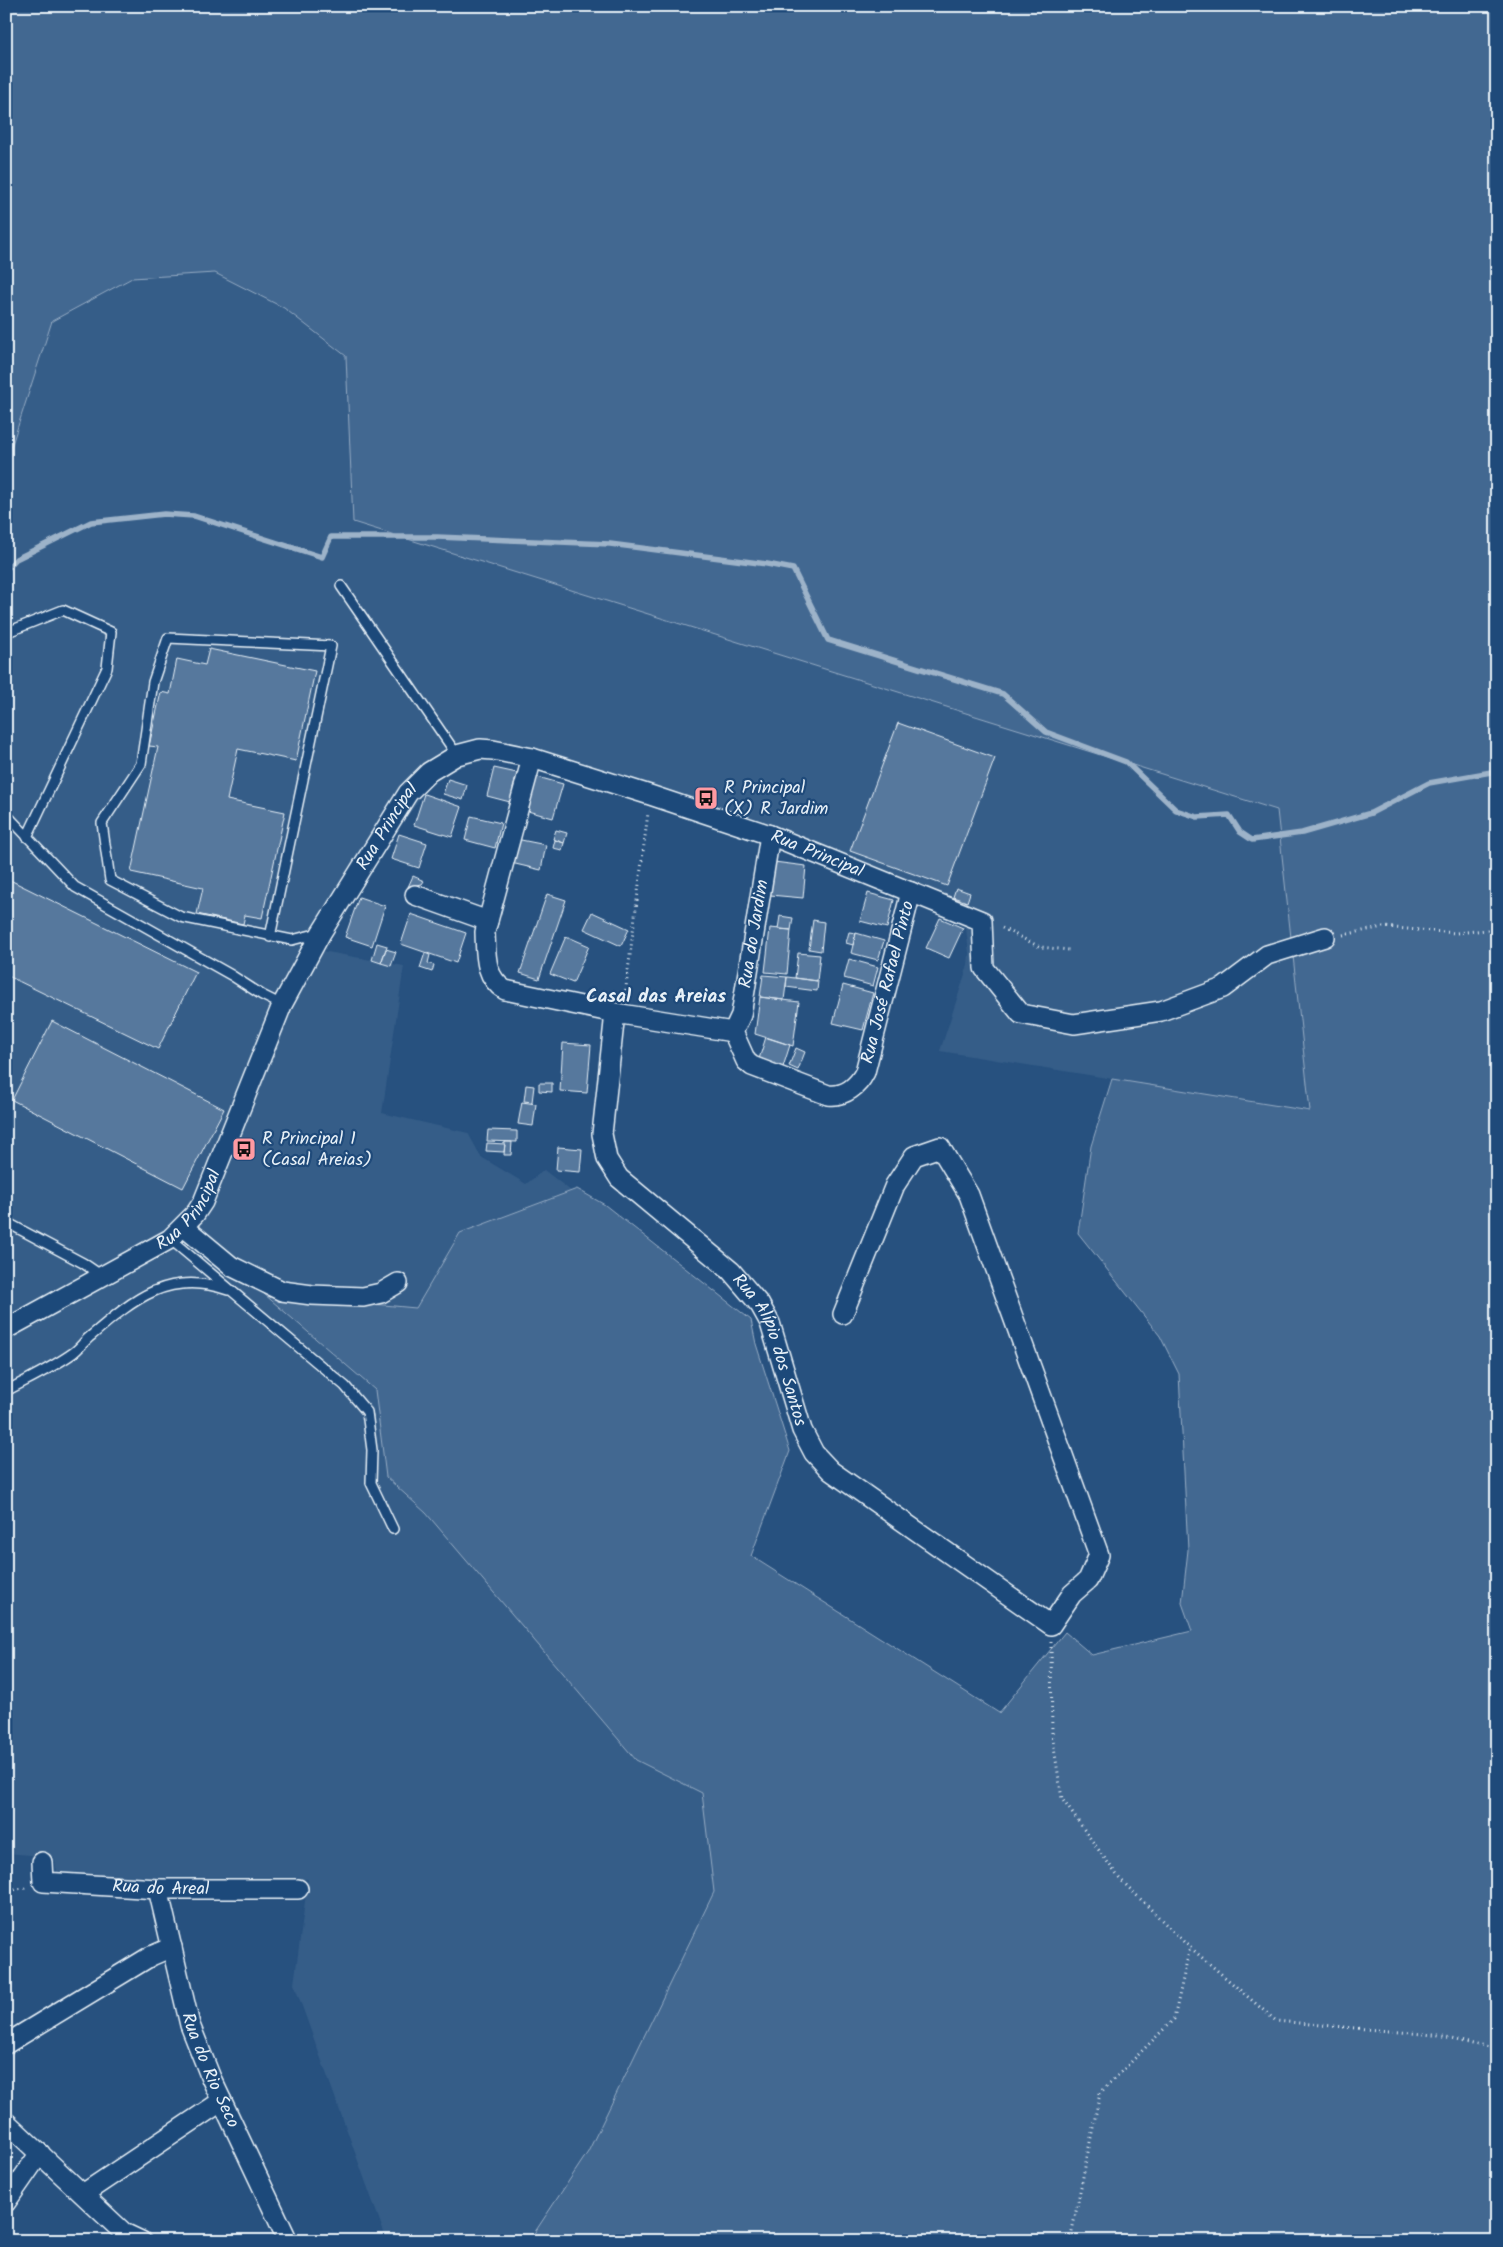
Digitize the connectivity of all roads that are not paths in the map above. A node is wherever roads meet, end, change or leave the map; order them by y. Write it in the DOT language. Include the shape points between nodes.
graph roads {
  1 [pos="341,586"];
  2 [pos="6,635"];
  3 [pos="457,755"];
  4 [pos="532,758"];
  5 [pos="6,814"];
  6 [pos="770,835"];
  7 [pos="27,837"];
  8 [pos="911,892"];
  9 [pos="415,895"];
  10 [pos="488,921"];
  11 [pos="321,933"];
  12 [pos="270,937"];
  13 [pos="1325,938"];
  14 [pos="282,1004"];
  15 [pos="615,1013"];
  16 [pos="734,1032"];
  17 [pos="6,1222"];
  18 [pos="177,1233"];
  19 [pos="102,1276"];
  20 [pos="398,1283"];
  21 [pos="233,1292"];
  22 [pos="843,1314"];
  23 [pos="6,1330"];
  24 [pos="6,1391"];
  25 [pos="393,1528"];
  26 [pos="42,1862"];
  27 [pos="158,1889"];
  28 [pos="298,1889"];
  29 [pos="172,1947"];
  30 [pos="6,2044"];
  31 [pos="222,2101"];
  32 [pos="6,2122"];
  33 [pos="40,2153"];
  34 [pos="83,2194"];
  35 [pos="6,2202"];
  36 [pos="141,2241"];
  37 [pos="288,2241"];
  1 -- 3 [label="lane"];
  2 -- 7 [label="lane" via="63,610 111,632 107,668"];
  3 -- 4 [label="street, Rua Principal" via="480,749"];
  3 -- 11 [label="street, Rua Principal" via="429,772 408,794"];
  4 -- 6 [label="street, Rua Principal"];
  4 -- 10 [label="street"];
  5 -- 7 [label="lane"];
  6 -- 8 [label="street, Rua Principal"];
  6 -- 16 [label="street, Rua do Jardim" via="741,1015"];
  7 -- 14 [label="lane" via="75,887"];
  8 -- 13 [label="street, Rua Principal" via="982,921 984,968 1021,1014 1074,1024 1161,1011 1223,988 1267,955"];
  8 -- 16 [label="street, Rua José Rafael Pinto" via="865,1072 849,1091 828,1095 752,1066 746,1061"];
  9 -- 10 [label="street"];
  10 -- 15 [label="street" via="486,957 490,974 499,986 505,990"];
  11 -- 12 [label="lane" via="292,940"];
  11 -- 14 [label="street, Rua Principal"];
  12 -- 12 [label="lane" via="181,917 110,880 102,823 141,764 153,682 168,638 331,646"];
  14 -- 18 [label="street, Rua Principal" via="203,1202"];
  15 -- 16 [label="street"];
  15 -- 22 [label="street, Rua Alípio dos Santos" via="602,1134 612,1169 731,1271 760,1305 770,1323 802,1430 822,1462 1051,1625 1072,1594 1088,1580 1099,1555 969,1195 940,1147 914,1156 895,1185"];
  17 -- 19 [label="lane"];
  18 -- 19 [label="street, Rua Principal"];
  18 -- 20 [label="street" via="231,1266 282,1291 363,1297 381,1293"];
  18 -- 21 [label="lane"];
  19 -- 23 [label="street, Rua Principal"];
  21 -- 24 [label="lane" via="208,1283 181,1282 165,1286 128,1306 73,1353"];
  21 -- 25 [label="lane" via="345,1386 367,1412 372,1450 371,1483"];
  26 -- 27 [label="street, Rua do Areal" via="43,1882"];
  27 -- 28 [label="street, Rua do Areal"];
  27 -- 29 [label="street, Rua do Rio Seco"];
  29 -- 30 [label="street" via="151,1956"];
  29 -- 31 [label="street, Rua do Rio Seco" via="190,2025"];
  31 -- 34 [label="street"];
  31 -- 37 [label="street, Rua do Rio Seco"];
  32 -- 33 [label="street"];
  33 -- 34 [label="street"];
  33 -- 35 [label="street"];
  34 -- 36 [label="street" via="124,2233"];
}
